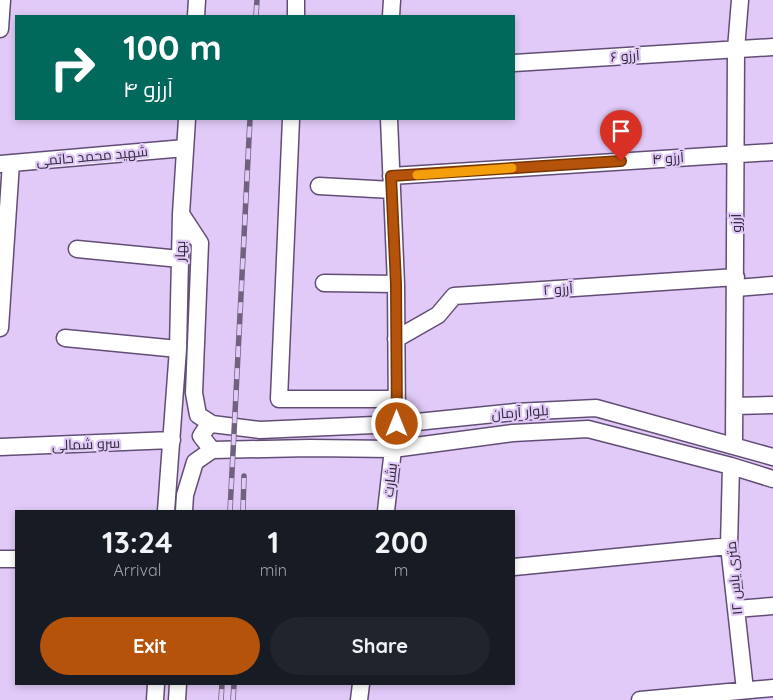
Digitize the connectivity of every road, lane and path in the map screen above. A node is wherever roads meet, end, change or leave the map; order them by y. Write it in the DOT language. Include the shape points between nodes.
graph roads {
  1 [pos="2,0"];
  2 [pos="197,0"];
  3 [pos="296,0"];
  4 [pos="392,0"];
  5 [pos="740,0"];
  6 [pos="196,15"];
  7 [pos="296,15"];
  8 [pos="391,15"];
  9 [pos="0,29"];
  10 [pos="773,47"];
  11 [pos="736,49"];
  12 [pos="515,63"];
  13 [pos="187,120"];
  14 [pos="291,120"];
  15 [pos="389,120"];
  16 [pos="185,148"];
  17 [pos="773,152"];
  18 [pos="736,154"];
  19 [pos="6,164"];
  20 [pos="391,183"];
  21 [pos="319,186"];
  22 [pos="181,214"];
  23 [pos="77,249"];
  24 [pos="180,259"];
  25 [pos="324,282"];
  26 [pos="736,282"];
  27 [pos="396,284"];
  28 [pos="773,285"];
  29 [pos="0,328"];
  30 [pos="65,338"];
  31 [pos="396,339"];
  32 [pos="178,349"];
  33 [pos="397,399"];
  34 [pos="773,405"];
  35 [pos="735,406"];
  36 [pos="212,424"];
  37 [pos="397,424"];
  38 [pos="172,440"];
  39 [pos="734,446"];
  40 [pos="0,447"];
  41 [pos="393,449"];
  42 [pos="212,450"];
  43 [pos="773,457"];
  44 [pos="732,466"];
  45 [pos="773,479"];
  46 [pos="166,510"];
  47 [pos="184,510"];
  48 [pos="386,510"];
  49 [pos="729,546"];
  50 [pos="0,559"];
  51 [pos="15,559"];
  52 [pos="515,567"];
  53 [pos="773,606"];
  54 [pos="736,609"];
  55 [pos="156,685"];
  56 [pos="178,685"];
  57 [pos="362,685"];
  58 [pos="773,688"];
  59 [pos="745,690"];
  60 [pos="155,700"];
  61 [pos="177,700"];
  62 [pos="359,700"];
  63 [pos="640,700"];
  1 -- 9 [label="street"];
  2 -- 6 [label="street"];
  3 -- 7 [label="street"];
  4 -- 8 [label="street"];
  5 -- 11 [label="street, آرزو"];
  10 -- 11 [label="street, آرزو ۶"];
  11 -- 12 [label="street, آرزو ۶"];
  11 -- 18 [label="street, آرزو"];
  13 -- 16 [label="street"];
  14 -- 33 [label="street" via="279,399"];
  15 -- 20 [label="street"];
  16 -- 19 [label="street, شهید محمد حاتمی"];
  16 -- 22 [label="street"];
  17 -- 18 [label="street, آرزو ۴"];
  18 -- 20 [label="street, آرزو ۴"];
  18 -- 26 [label="street, آرزو"];
  19 -- 29 [label="street"];
  20 -- 21 [label="street, آرزو ۴"];
  20 -- 27 [label="street"];
  22 -- 24 [label="street, بهار"];
  22 -- 36 [label="street, بهار" via="200,243 194,393 198,415"];
  23 -- 24 [label="street"];
  24 -- 32 [label="street, بهار"];
  25 -- 27 [label="street"];
  26 -- 28 [label="street, آرزو ۲"];
  26 -- 31 [label="street, آرزو ۲" via="454,296 438,315"];
  26 -- 35 [label="street, آرزو"];
  27 -- 31 [label="street"];
  30 -- 32 [label="street"];
  31 -- 33 [label="street"];
  32 -- 38 [label="street, بهار"];
  33 -- 37 [label="street"];
  34 -- 35 [label="street"];
  35 -- 39 [label="street, آرزو"];
  36 -- 37 [label="street, بلوار آرمان" via="260,430"];
  36 -- 42 [label="street" via="201,436"];
  37 -- 39 [label="street, بلوار آرمان" via="515,412 596,408"];
  38 -- 40 [label="street, سرو شمالی"];
  38 -- 46 [label="street, بهار"];
  39 -- 43 [label="street, بلوار آرمان"];
  41 -- 42 [label="street, بلوار آرمان"];
  41 -- 44 [label="street, بلوار آرمان" via="514,433 588,429"];
  41 -- 48 [label="street, بشارت"];
  42 -- 47 [label="street" via="195,462 185,494"];
  44 -- 45 [label="street, بلوار آرمان"];
  44 -- 49 [label="street, ۱۲ متری یاس"];
  49 -- 52 [label="street"];
  49 -- 54 [label="street, ۱۲ متری یاس"];
  50 -- 51 [label="street"];
  53 -- 54 [label="street"];
  54 -- 59 [label="street, ۱۲ متری یاس"];
  55 -- 60 [label="street"];
  56 -- 61 [label="street"];
  57 -- 62 [label="street"];
  58 -- 59 [label="street"];
  59 -- 63 [label="street"];
}
